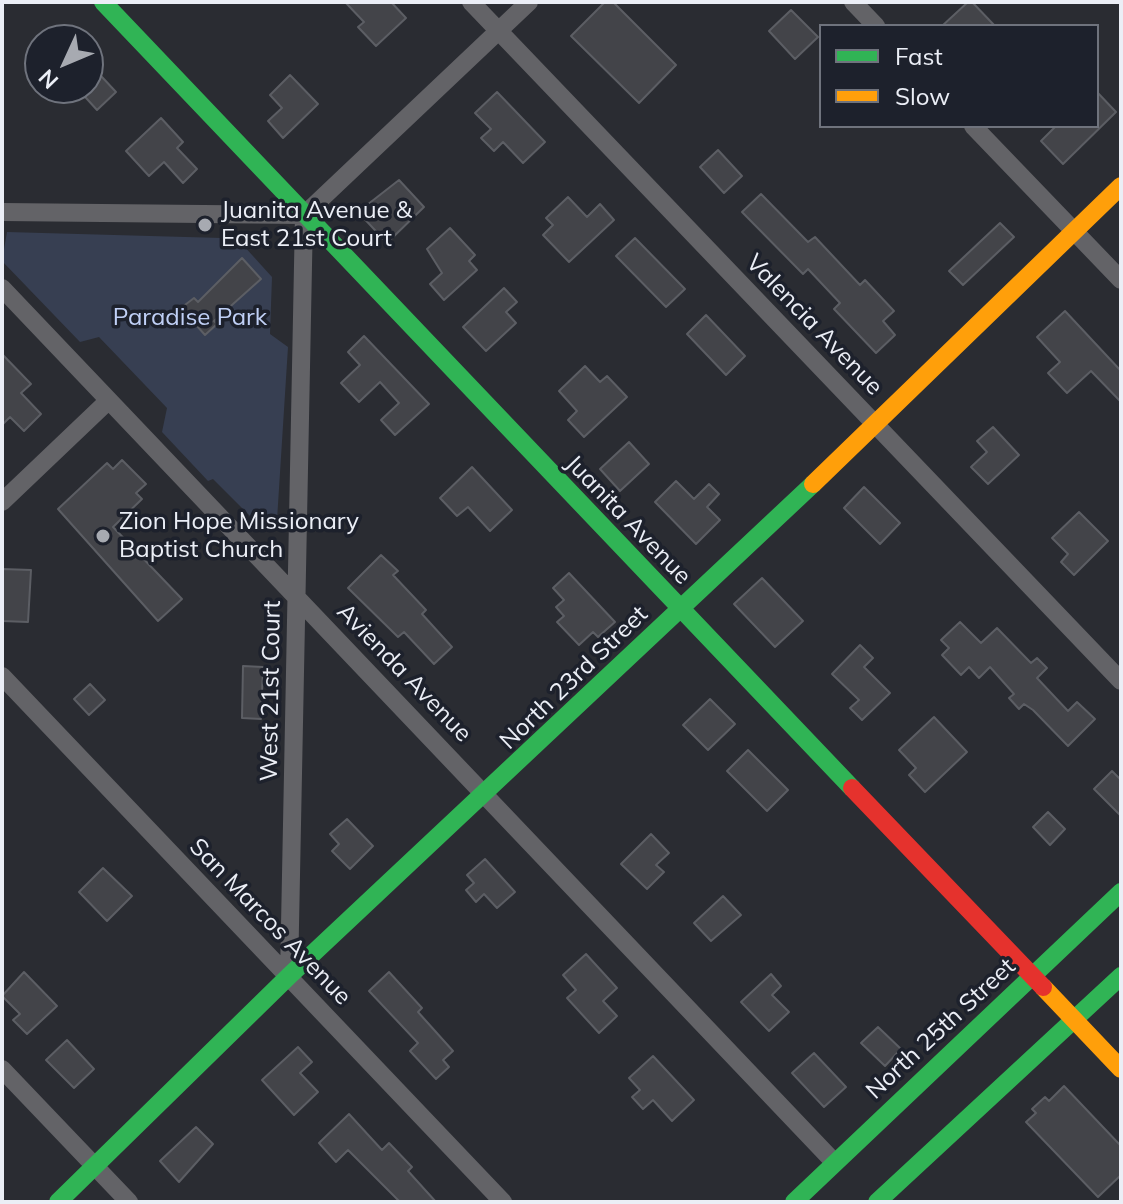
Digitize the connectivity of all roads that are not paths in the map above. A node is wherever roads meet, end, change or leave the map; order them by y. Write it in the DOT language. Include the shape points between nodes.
graph roads {
  1 [pos="103,2"];
  2 [pos="471,2"];
  3 [pos="529,2"];
  4 [pos="853,2"];
  5 [pos="874,24"];
  6 [pos="498,31"];
  7 [pos="975,128"];
  8 [pos="1121,186"];
  9 [pos="2,212"];
  10 [pos="304,215"];
  11 [pos="1074,231"];
  12 [pos="1121,280"];
  13 [pos="2,288"];
  14 [pos="108,401"];
  15 [pos="876,424"];
  16 [pos="2,502"];
  17 [pos="297,596"];
  18 [pos="681,609"];
  19 [pos="2,676"];
  20 [pos="1121,681"];
  21 [pos="486,794"];
  22 [pos="1121,892"];
  23 [pos="289,976"];
  24 [pos="1121,976"];
  25 [pos="1031,977"];
  26 [pos="1075,1021"];
  27 [pos="2,1069"];
  28 [pos="1121,1069"];
  29 [pos="834,1162"];
  30 [pos="95,1167"];
  31 [pos="58,1202"];
  32 [pos="129,1202"];
  33 [pos="503,1202"];
  34 [pos="794,1202"];
  35 [pos="877,1202"];
  1 -- 10 [label="street, Juanita Avenue"];
  2 -- 6 [label="street, Valencia Avenue"];
  3 -- 6 [label="street"];
  4 -- 5 [label="street"];
  6 -- 10 [label="street"];
  6 -- 15 [label="street, Valencia Avenue"];
  7 -- 11 [label="street"];
  8 -- 11 [label="street, North 23rd Street"];
  9 -- 10 [label="street"];
  10 -- 17 [label="street, West 21st Court"];
  10 -- 18 [label="street, Juanita Avenue"];
  11 -- 12 [label="street"];
  11 -- 15 [label="street, North 23rd Street"];
  13 -- 14 [label="street, Avienda Avenue"];
  14 -- 16 [label="street"];
  14 -- 17 [label="street, Avienda Avenue"];
  15 -- 18 [label="street, North 23rd Street"];
  15 -- 20 [label="street, Valencia Avenue"];
  17 -- 21 [label="street, Avienda Avenue"];
  17 -- 23 [label="street, West 21st Court"];
  18 -- 21 [label="street, North 23rd Street"];
  18 -- 25 [label="street, Juanita Avenue"];
  19 -- 23 [label="street, San Marcos Avenue"];
  21 -- 23 [label="street, North 23rd Street"];
  21 -- 29 [label="street, Avienda Avenue"];
  22 -- 25 [label="street, North 25th Street"];
  23 -- 30 [label="street, North 23rd Street"];
  23 -- 33 [label="street, San Marcos Avenue"];
  24 -- 26 [label="street"];
  25 -- 26 [label="street, Juanita Avenue"];
  25 -- 29 [label="street, North 25th Street"];
  26 -- 28 [label="street, Juanita Avenue"];
  26 -- 35 [label="street"];
  27 -- 30 [label="street"];
  29 -- 34 [label="street, North 25th Street"];
  30 -- 31 [label="street, North 23rd Street"];
  30 -- 32 [label="street"];
}
